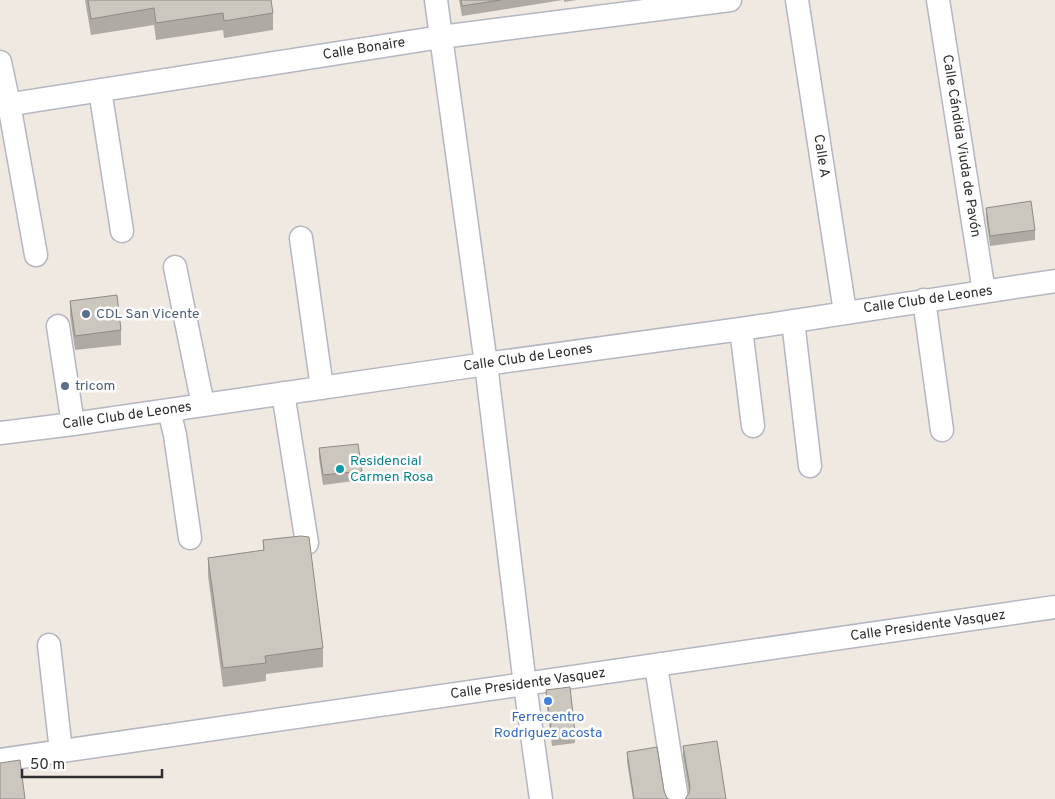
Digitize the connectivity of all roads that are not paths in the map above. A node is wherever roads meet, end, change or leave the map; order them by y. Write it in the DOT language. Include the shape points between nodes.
graph roads {
  1 [pos="436,0"];
  2 [pos="730,0"];
  3 [pos="797,0"];
  4 [pos="938,0"];
  5 [pos="441,37"];
  6 [pos="0,62"];
  7 [pos="100,90"];
  8 [pos="5,105"];
  9 [pos="122,231"];
  10 [pos="301,238"];
  11 [pos="36,255"];
  12 [pos="175,267"];
  13 [pos="1055,281"];
  14 [pos="984,292"];
  15 [pos="924,300"];
  16 [pos="845,312"];
  17 [pos="794,321"];
  18 [pos="58,326"];
  19 [pos="741,330"];
  20 [pos="486,364"];
  21 [pos="322,388"];
  22 [pos="284,393"];
  23 [pos="203,405"];
  24 [pos="169,410"];
  25 [pos="73,424"];
  26 [pos="752,426"];
  27 [pos="942,430"];
  28 [pos="0,433"];
  29 [pos="810,466"];
  30 [pos="190,538"];
  31 [pos="307,544"];
  32 [pos="1055,607"];
  33 [pos="49,645"];
  34 [pos="656,666"];
  35 [pos="525,685"];
  36 [pos="61,751"];
  37 [pos="0,760"];
  38 [pos="541,799"];
  39 [pos="678,799"];
  1 -- 5 [label="street"];
  2 -- 5 [label="street, Calle Bonaire"];
  3 -- 16 [label="street, Calle A"];
  4 -- 14 [label="street, Calle Cándida Viuda de Pavón"];
  5 -- 7 [label="street, Calle Bonaire"];
  5 -- 20 [label="street"];
  6 -- 8 [label="street"];
  7 -- 8 [label="street, Calle Bonaire"];
  7 -- 9 [label="street"];
  8 -- 11 [label="street"];
  10 -- 21 [label="street"];
  12 -- 23 [label="street"];
  13 -- 14 [label="street, Calle Club de Leones"];
  14 -- 15 [label="street, Calle Club de Leones"];
  15 -- 16 [label="street, Calle Club de Leones"];
  15 -- 27 [label="street"];
  16 -- 17 [label="street, Calle Club de Leones"];
  17 -- 19 [label="street, Calle Club de Leones"];
  17 -- 29 [label="street"];
  18 -- 25 [label="street"];
  19 -- 20 [label="street, Calle Club de Leones"];
  19 -- 26 [label="street"];
  20 -- 21 [label="street, Calle Club de Leones"];
  20 -- 35 [label="street"];
  21 -- 22 [label="street, Calle Club de Leones"];
  22 -- 23 [label="street, Calle Club de Leones"];
  22 -- 31 [label="street"];
  23 -- 24 [label="street, Calle Club de Leones"];
  24 -- 25 [label="street, Calle Club de Leones"];
  24 -- 30 [label="street" via="176,435"];
  25 -- 28 [label="street, Calle Club de Leones"];
  32 -- 34 [label="street, Calle Presidente Vasquez"];
  33 -- 36 [label="street"];
  34 -- 35 [label="street, Calle Presidente Vasquez"];
  34 -- 39 [label="street"];
  35 -- 36 [label="street, Calle Presidente Vasquez"];
  35 -- 38 [label="street"];
  36 -- 37 [label="street, Calle Presidente Vasquez"];
}
